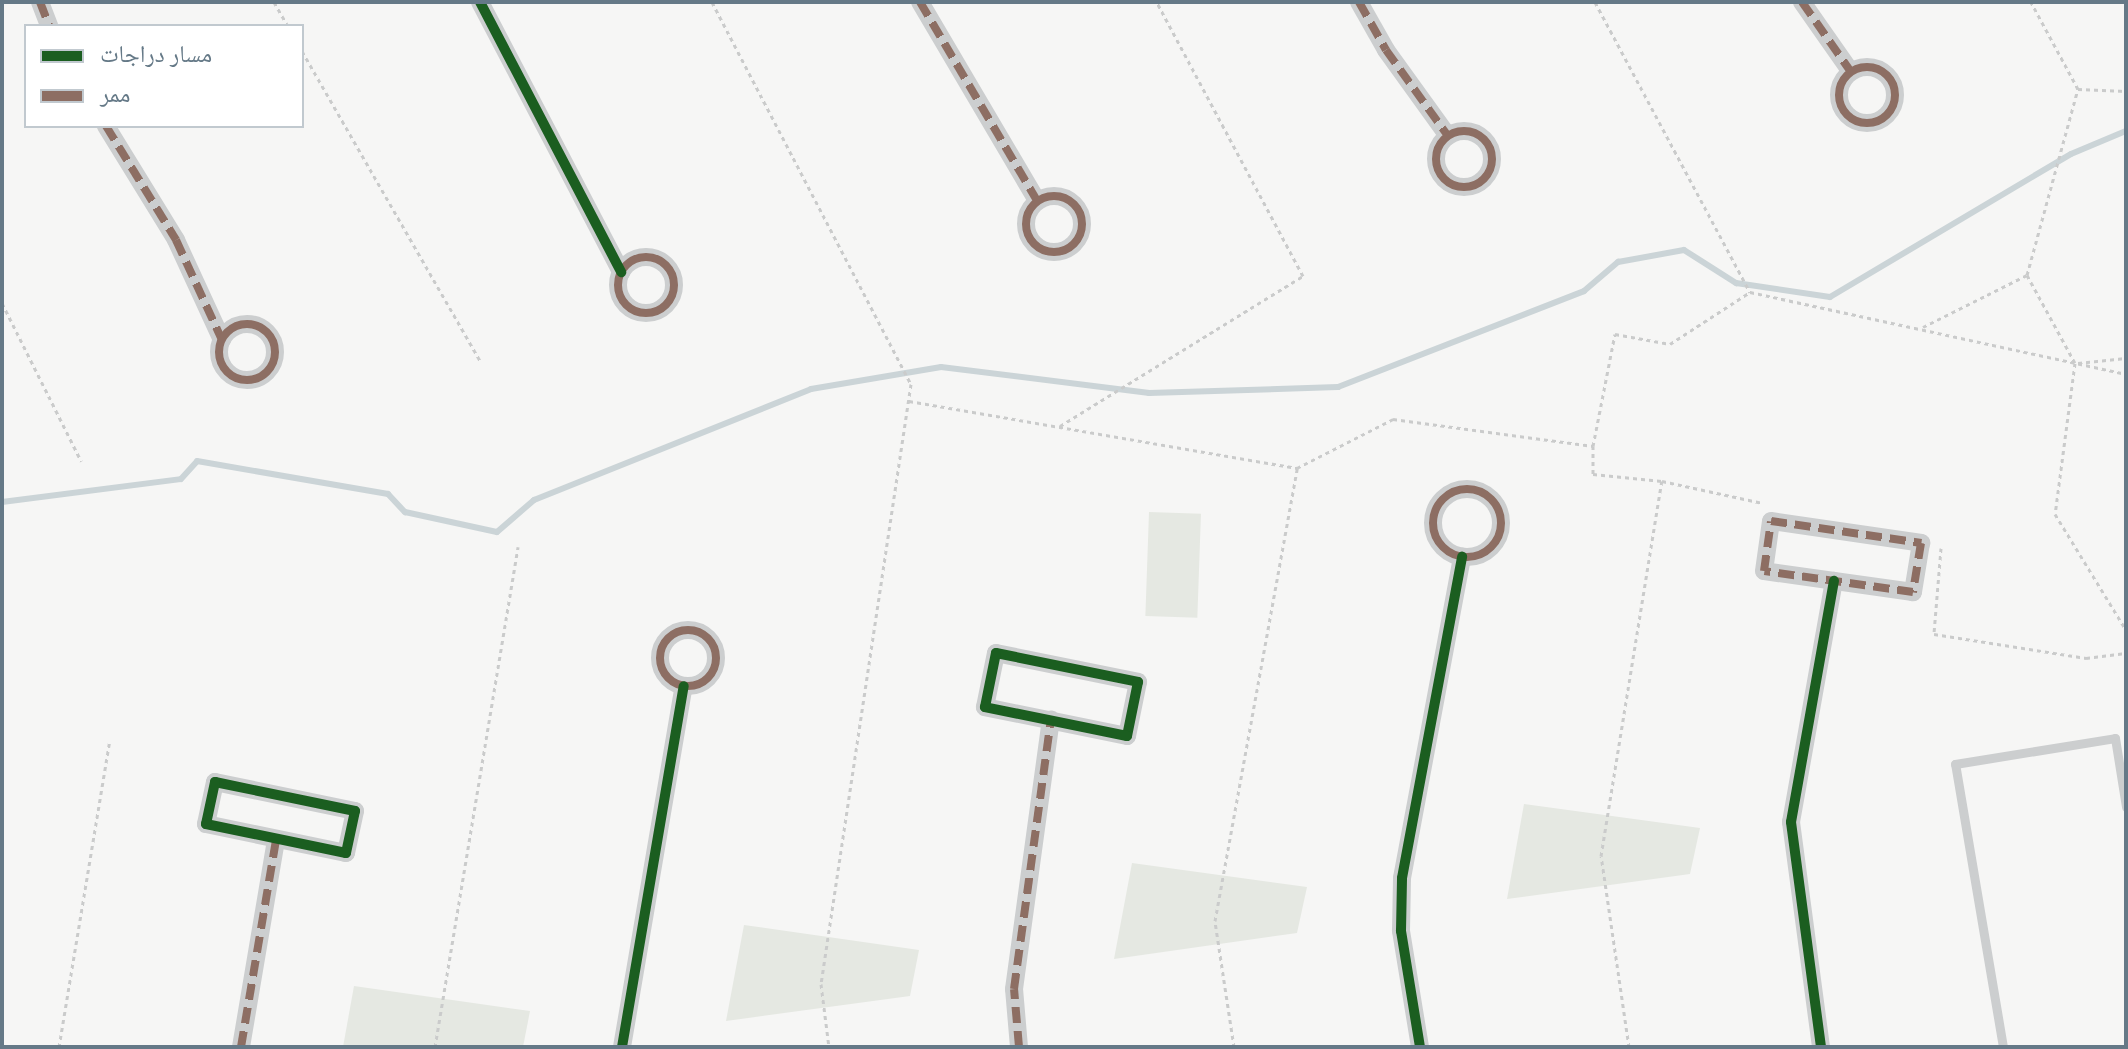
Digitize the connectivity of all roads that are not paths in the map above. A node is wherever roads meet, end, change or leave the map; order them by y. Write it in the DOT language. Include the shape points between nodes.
graph roads {
  1 [pos="40,2"];
  2 [pos="480,2"];
  3 [pos="920,2"];
  4 [pos="1359,2"];
  5 [pos="1802,2"];
  6 [pos="48,24"];
  7 [pos="1851,72"];
  8 [pos="107,128"];
  9 [pos="1448,136"];
  10 [pos="1037,201"];
  11 [pos="621,272"];
  12 [pos="222,340"];
  13 [pos="1462,557"];
  14 [pos="1834,581"];
  15 [pos="684,686"];
  16 [pos="1051,720"];
  17 [pos="2126,807"];
  18 [pos="276,839"];
  19 [pos="241,1047"];
  20 [pos="622,1047"];
  21 [pos="1019,1047"];
  22 [pos="1420,1047"];
  23 [pos="1821,1047"];
  24 [pos="2003,1047"];
  1 -- 6 [label="street"];
  2 -- 11 [label="street"];
  3 -- 10 [label="street"];
  4 -- 9 [label="street" via="1386,50"];
  5 -- 7 [label="street"];
  8 -- 12 [label="street" via="176,240"];
  13 -- 22 [label="street" via="1402,878 1401,931"];
  14 -- 14 [label="street" via="1913,592 1921,543 1771,521 1764,571"];
  14 -- 23 [label="street" via="1791,822"];
  15 -- 20 [label="street"];
  16 -- 16 [label="street" via="1127,736 1138,682 996,653 985,707"];
  16 -- 21 [label="street" via="1014,989"];
  17 -- 24 [label="lane" via="2115,738 1955,764"];
  18 -- 18 [label="street" via="346,853 355,811 215,782 206,824"];
  18 -- 19 [label="street"];
}
